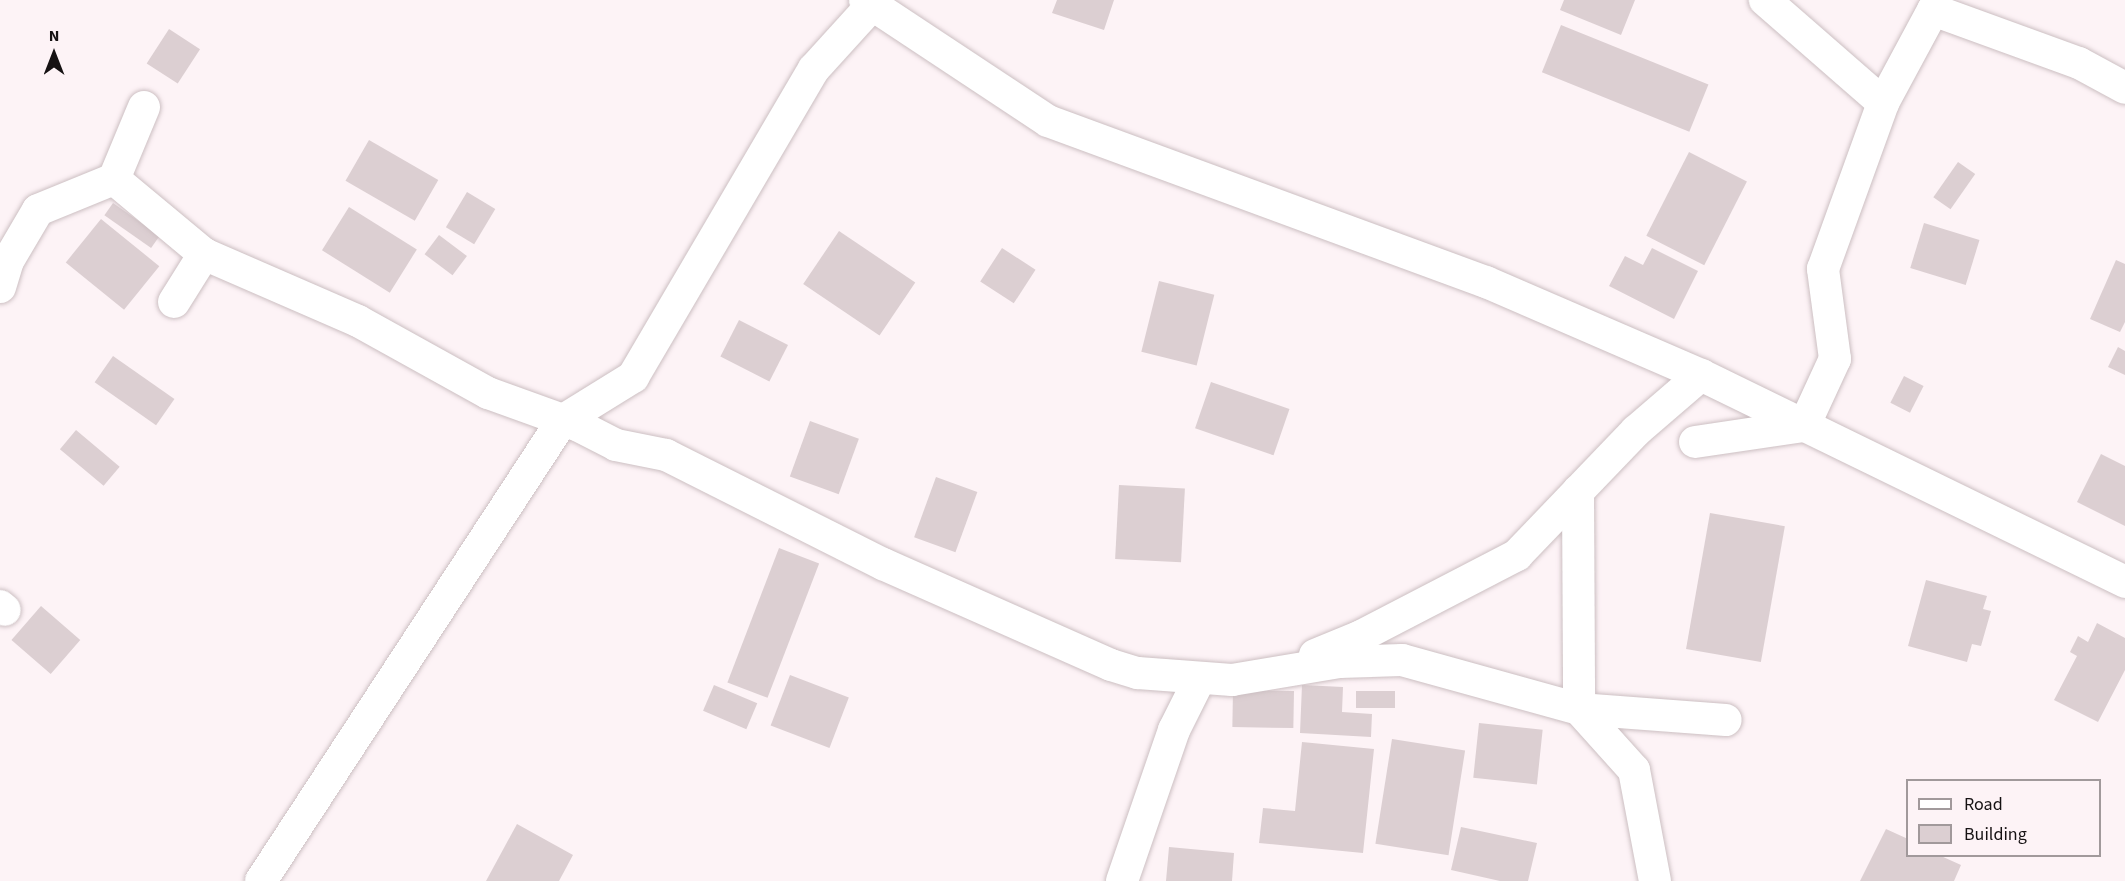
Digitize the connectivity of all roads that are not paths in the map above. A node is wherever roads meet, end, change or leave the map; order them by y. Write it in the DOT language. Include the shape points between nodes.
graph roads {
  1 [pos="1765,0"];
  2 [pos="868,3"];
  3 [pos="2125,88"];
  4 [pos="1883,103"];
  5 [pos="144,107"];
  6 [pos="114,179"];
  7 [pos="10,244"];
  8 [pos="204,254"];
  9 [pos="0,287"];
  10 [pos="174,302"];
  11 [pos="1701,375"];
  12 [pos="562,421"];
  13 [pos="1804,426"];
  14 [pos="1695,442"];
  15 [pos="1578,491"];
  16 [pos="2125,582"];
  17 [pos="1281,669"];
  18 [pos="1200,680"];
  19 [pos="1579,709"];
  20 [pos="1726,720"];
  21 [pos="261,881"];
  22 [pos="1122,881"];
  23 [pos="1655,881"];
  1 -- 4 [label="street"];
  2 -- 11 [label="street" via="1048,121 1486,282"];
  2 -- 12 [label="street" via="814,69 633,377"];
  3 -- 4 [label="street" via="2079,63 1933,10"];
  4 -- 13 [label="street" via="1823,269 1835,358"];
  5 -- 6 [label="street"];
  6 -- 7 [label="street" via="38,210"];
  6 -- 8 [label="street"];
  7 -- 9 [label="street"];
  8 -- 10 [label="street"];
  8 -- 12 [label="street" via="358,321 488,393"];
  11 -- 13 [label="street"];
  11 -- 15 [label="street" via="1636,431"];
  12 -- 18 [label="street" via="616,445 666,455 883,564 1111,665 1138,673"];
  12 -- 21 [label="street"];
  13 -- 14 [label="street"];
  13 -- 16 [label="street"];
  15 -- 17 [label="street" via="1517,555 1361,636"];
  15 -- 19 [label="street"];
  17 -- 18 [label="street" via="1232,680"];
  17 -- 19 [label="street" via="1402,660"];
  18 -- 22 [label="street" via="1174,730"];
  19 -- 20 [label="street"];
  19 -- 23 [label="street" via="1634,770"];
}
